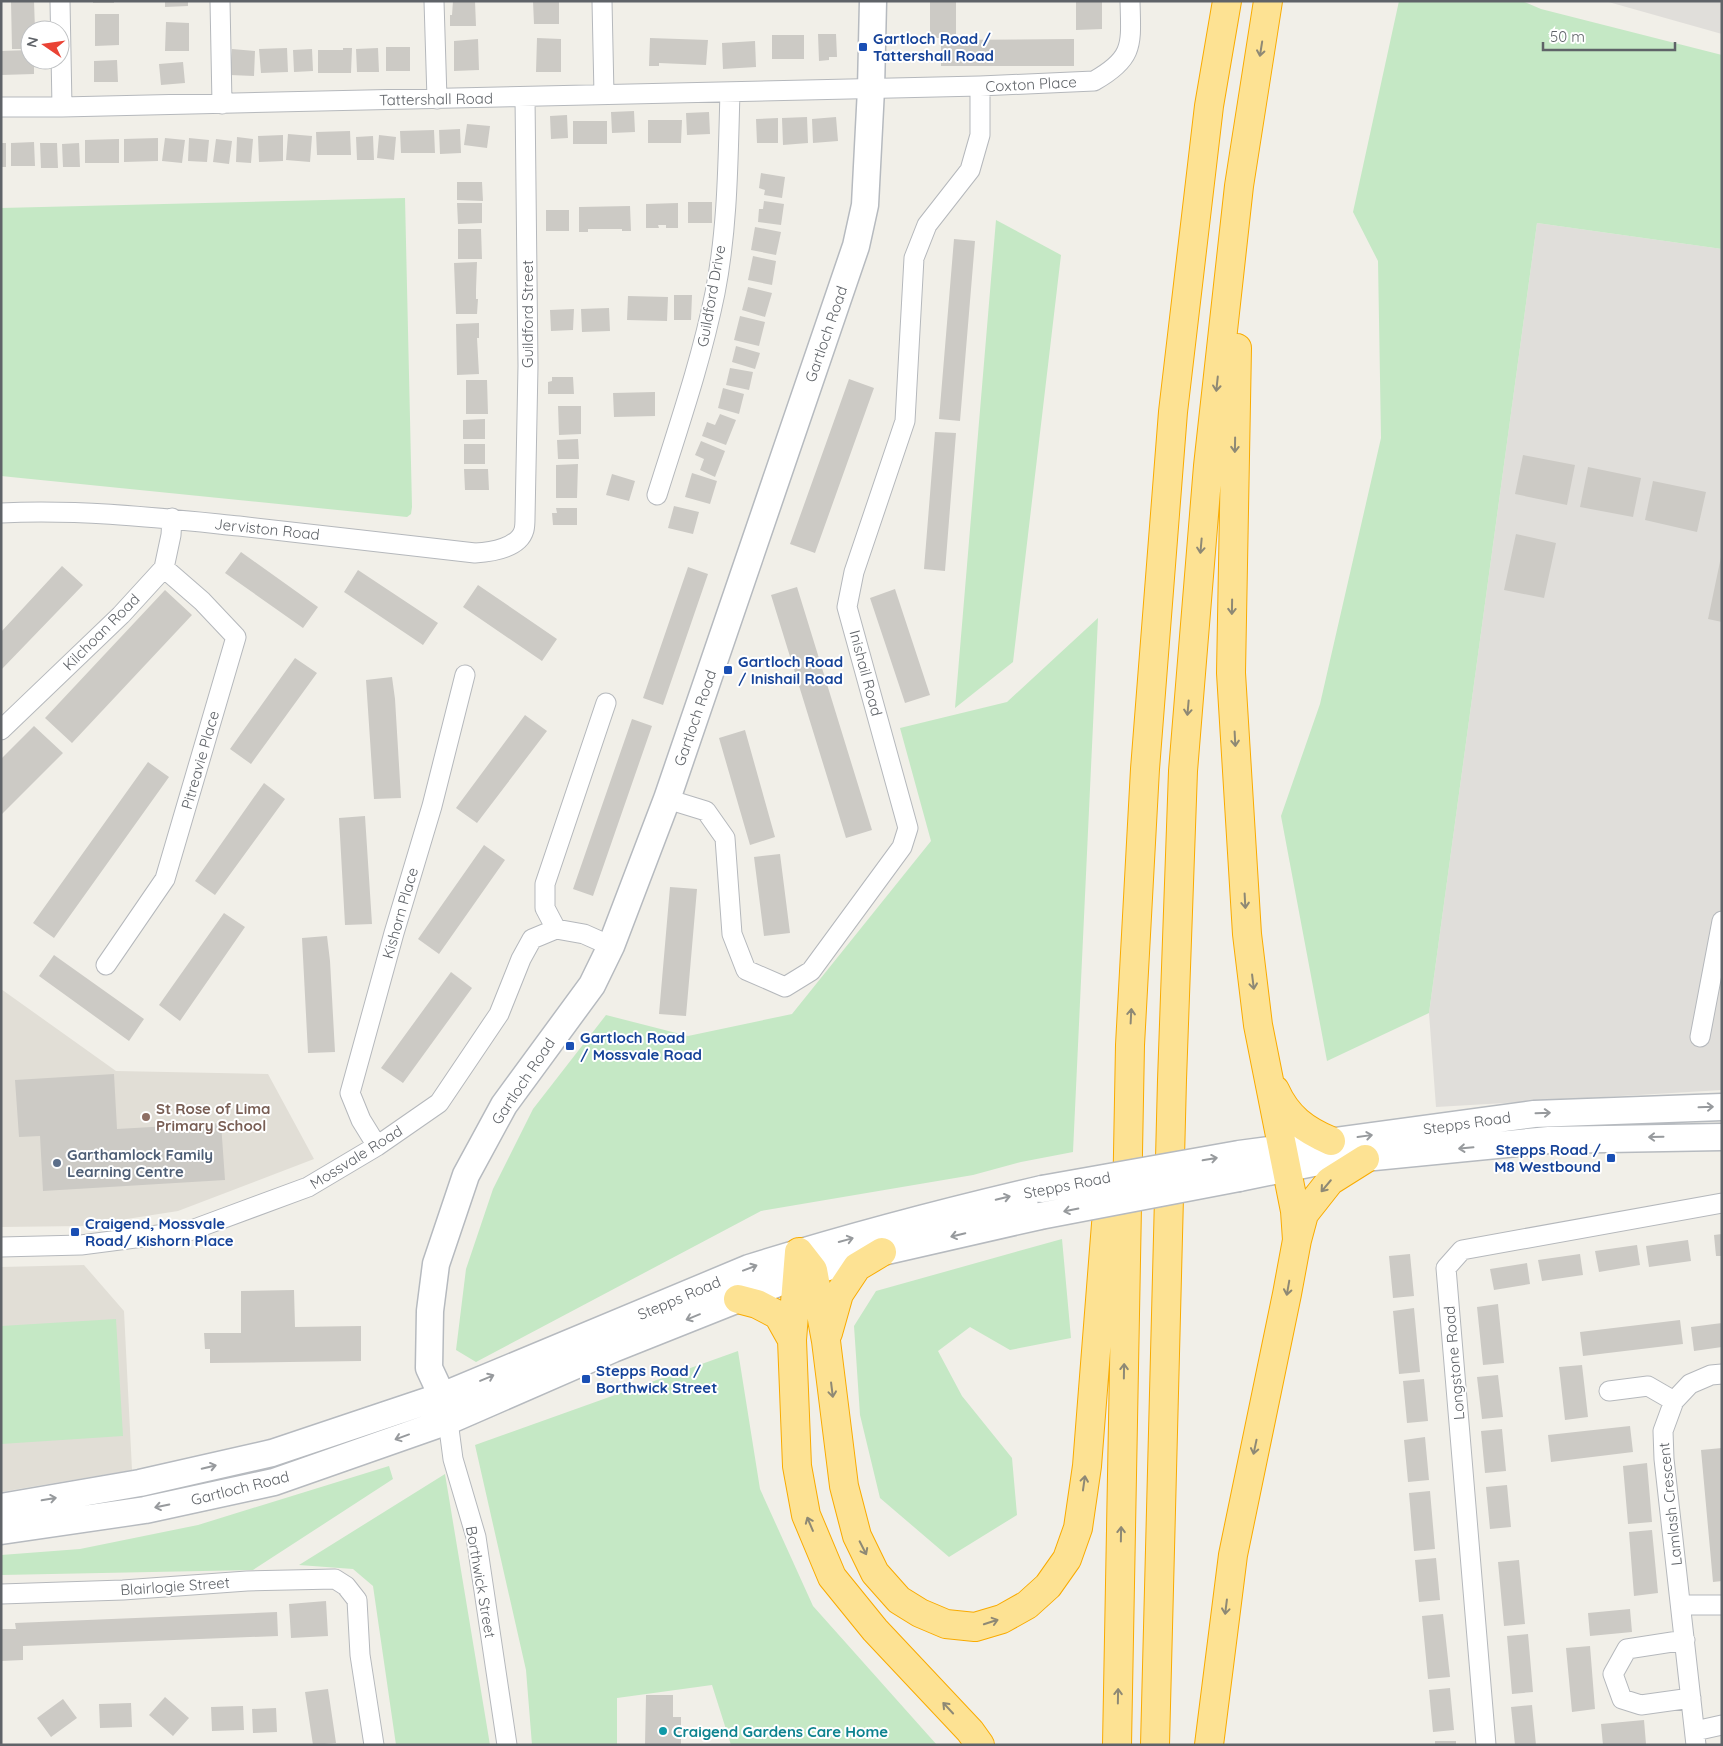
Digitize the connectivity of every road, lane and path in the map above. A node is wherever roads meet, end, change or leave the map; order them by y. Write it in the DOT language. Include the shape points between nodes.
graph roads {
  1 [pos="60,1"];
  2 [pos="220,1"];
  3 [pos="434,1"];
  4 [pos="602,1"];
  5 [pos="873,1"];
  6 [pos="1130,1"];
  7 [pos="1227,1"];
  8 [pos="1268,1"];
  9 [pos="980,86"];
  10 [pos="872,89"];
  11 [pos="730,92"];
  12 [pos="604,95"];
  13 [pos="525,97"];
  14 [pos="437,99"];
  15 [pos="222,104"];
  16 [pos="1,107"];
  17 [pos="62,107"];
  18 [pos="1239,186"];
  19 [pos="657,495"];
  20 [pos="1,514"];
  21 [pos="172,518"];
  22 [pos="524,531"];
  23 [pos="164,568"];
  24 [pos="464,674"];
  25 [pos="606,703"];
  26 [pos="1,730"];
  27 [pos="667,799"];
  28 [pos="1722,921"];
  29 [pos="556,929"];
  30 [pos="611,946"];
  31 [pos="106,965"];
  32 [pos="1700,1037"];
  33 [pos="1130,1045"];
  34 [pos="1268,1073"];
  35 [pos="1722,1106"];
  36 [pos="1722,1137"];
  37 [pos="1331,1141"];
  38 [pos="377,1146"];
  39 [pos="1284,1158"];
  40 [pos="1365,1159"];
  41 [pos="1239,1166"];
  42 [pos="1722,1203"];
  43 [pos="1297,1240"];
  44 [pos="1,1247"];
  45 [pos="882,1252"];
  46 [pos="802,1266"];
  47 [pos="738,1299"];
  48 [pos="792,1340"];
  49 [pos="826,1341"];
  50 [pos="1722,1374"];
  51 [pos="1609,1391"];
  52 [pos="1674,1401"];
  53 [pos="445,1408"];
  54 [pos="1,1507"];
  55 [pos="1,1531"];
  56 [pos="1,1594"];
  57 [pos="1722,1605"];
  58 [pos="1681,1606"];
  59 [pos="1685,1640"];
  60 [pos="1691,1698"];
  61 [pos="1722,1725"];
  62 [pos="1695,1738"];
  63 [pos="374,1745"];
  64 [pos="507,1745"];
  65 [pos="980,1745"];
  66 [pos="1117,1745"];
  67 [pos="1155,1745"];
  68 [pos="1209,1745"];
  69 [pos="1486,1745"];
  1 -- 17 [label="street"];
  2 -- 15 [label="street"];
  3 -- 14 [label="street"];
  4 -- 12 [label="street"];
  5 -- 10 [label="main road, Gartloch Road"];
  6 -- 9 [label="street, Coxton Place" via="1131,41 1125,57 1110,72 1094,81"];
  33 -- 7 [label="highway, one-way" via="1145,770 1173,412 1209,106"];
  8 -- 18 [label="highway, one-way"];
  9 -- 10 [label="street, Coxton Place"];
  9 -- 27 [label="street, Inishail Road" via="980,135 970,170 927,225 914,258 906,421 854,572 848,607 908,828 902,847 811,970 786,987 746,970 732,934 725,838 706,811"];
  10 -- 11 [label="street, Tattershall Road"];
  10 -- 27 [label="main road, Gartloch Road" via="866,205 856,246"];
  11 -- 12 [label="street, Tattershall Road"];
  11 -- 19 [label="street, Guildford Drive" via="727,203 715,292 697,372"];
  12 -- 13 [label="street, Tattershall Road"];
  13 -- 14 [label="street, Tattershall Road"];
  13 -- 22 [label="street, Guildford Street" via="528,366"];
  14 -- 15 [label="street, Tattershall Road"];
  15 -- 17 [label="street, Tattershall Road"];
  16 -- 17 [label="street, Tattershall Road"];
  18 -- 34 [label="highway, one-way" via="1231,673 1247,934 1258,1025"];
  18 -- 67 [label="highway, one-way" via="1208,466 1182,771"];
  20 -- 21 [label="street, Jerviston Road" via="43,511"];
  21 -- 22 [label="street, Jerviston Road" via="475,553 494,551 512,544"];
  21 -- 23 [label="street"];
  23 -- 26 [label="street, Kilchoan Road"];
  23 -- 31 [label="street, Pitreavie Place" via="236,637 165,879"];
  24 -- 38 [label="street, Kishorn Place" via="432,806 350,1092 361,1120"];
  25 -- 29 [label="street" via="545,884 545,908"];
  27 -- 30 [label="main road, Gartloch Road"];
  28 -- 32 [label="street"];
  29 -- 30 [label="street" via="584,934"];
  29 -- 38 [label="street, Mossvale Road" via="532,939 499,1014 439,1103"];
  30 -- 53 [label="main road, Gartloch Road" via="592,984 504,1104 466,1175 436,1264 430,1311 429,1368"];
  49 -- 33 [label="highway, one-way" via="844,1486 857,1536 875,1573 899,1600 946,1624 976,1628 1028,1605 1048,1586 1067,1558 1078,1528 1087,1466 1106,1224"];
  66 -- 33 [label="highway, one-way"];
  34 -- 37 [label="highway" via="1289,1115 1313,1134"];
  34 -- 39 [label="highway"];
  37 -- 35 [label="main road, Stepps Road, one-way" via="1534,1114"];
  36 -- 40 [label="main road, Stepps Road, one-way" via="1549,1140"];
  37 -- 39 [label="main road, Stepps Road"];
  38 -- 44 [label="street, Mossvale Road" via="308,1187 189,1230 81,1245"];
  39 -- 40 [label="main road, Stepps Road" via="1313,1163"];
  39 -- 41 [label="main road, Stepps Road"];
  39 -- 43 [label="highway" via="1295,1210"];
  40 -- 43 [label="highway, one-way" via="1330,1181 1304,1214"];
  41 -- 45 [label="main road, Stepps Road, one-way, bridge"];
  46 -- 41 [label="main road, Stepps Road, one-way, bridge" via="978,1204 1042,1189"];
  42 -- 69 [label="street, Longstone Road" via="1462,1250 1446,1268"];
  43 -- 68 [label="highway, one-way" via="1233,1555"];
  45 -- 46 [label="main road, Stepps Road"];
  45 -- 49 [label="highway" via="858,1267 839,1294"];
  46 -- 47 [label="main road, Stepps Road"];
  46 -- 48 [label="highway"];
  46 -- 49 [label="highway"];
  53 -- 46 [label="main road, Stepps Road, one-way" via="749,1268"];
  47 -- 48 [label="highway" via="778,1314"];
  47 -- 53 [label="main road, Stepps Road, one-way" via="613,1349"];
  65 -- 48 [label="highway, one-way" via="970,1730 875,1630 832,1577 806,1515 797,1466"];
  50 -- 52 [label="street, Lamlash Crescent" via="1690,1384"];
  51 -- 52 [label="street" via="1648,1386"];
  52 -- 58 [label="street, Lamlash Crescent" via="1663,1431"];
  54 -- 53 [label="main road, Gartloch Road, one-way" via="140,1483"];
  53 -- 55 [label="main road, Gartloch Road, one-way" via="274,1482 145,1510"];
  53 -- 64 [label="street, Borthwick Street" via="453,1458 476,1537"];
  56 -- 63 [label="street, Blairlogie Street" via="123,1590 257,1580 335,1579 346,1586 357,1600 360,1655"];
  57 -- 58 [label="street"];
  58 -- 59 [label="street, Lamlash Crescent"];
  59 -- 60 [label="street, Lamlash Crescent"];
  59 -- 60 [label="street" via="1627,1650 1613,1674 1622,1699 1641,1705"];
  60 -- 62 [label="street, Lamlash Crescent"];
  61 -- 62 [label="street, Lamlash Crescent"];
}
